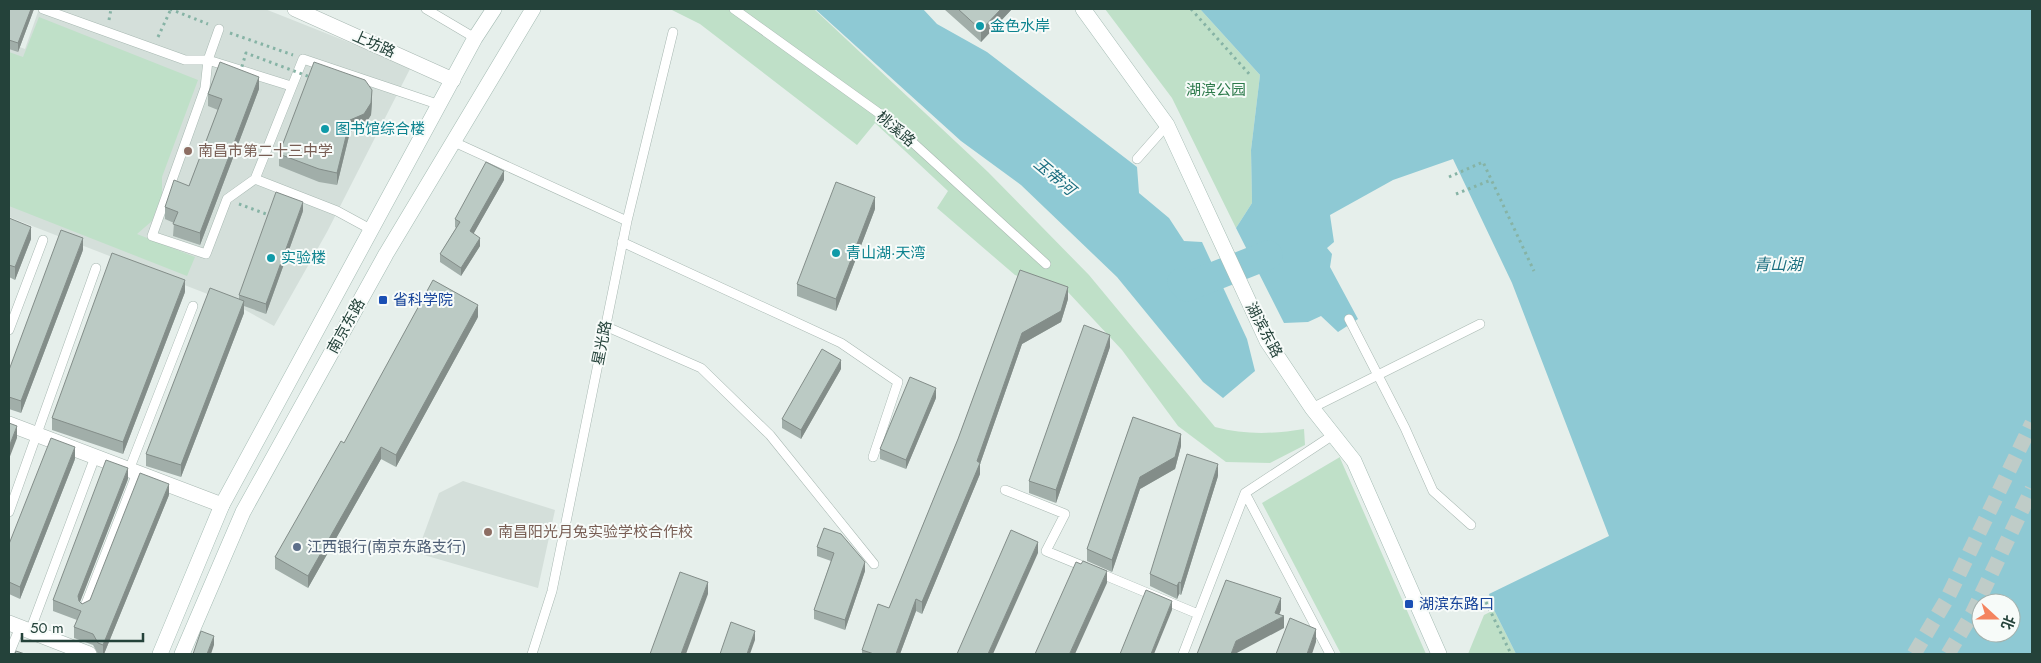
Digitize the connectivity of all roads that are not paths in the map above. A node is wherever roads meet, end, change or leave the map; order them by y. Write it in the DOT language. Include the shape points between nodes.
graph roads {
  1 [pos="43,9"];
  2 [pos="295,9"];
  3 [pos="426,9"];
  4 [pos="494,9"];
  5 [pos="533,9"];
  6 [pos="734,9"];
  7 [pos="1083,9"];
  8 [pos="219,29"];
  9 [pos="673,32"];
  10 [pos="475,38"];
  11 [pos="208,60"];
  12 [pos="453,80"];
  13 [pos="290,86"];
  14 [pos="440,105"];
  15 [pos="1167,126"];
  16 [pos="454,142"];
  17 [pos="1137,159"];
  18 [pos="255,179"];
  19 [pos="626,221"];
  20 [pos="372,230"];
  21 [pos="43,240"];
  22 [pos="622,242"];
  23 [pos="1046,264"];
  24 [pos="96,268"];
  25 [pos="193,306"];
  26 [pos="1349,319"];
  27 [pos="1480,324"];
  28 [pos="605,326"];
  29 [pos="9,330"];
  30 [pos="1377,377"];
  31 [pos="1312,408"];
  32 [pos="9,424"];
  33 [pos="37,434"];
  34 [pos="1333,435"];
  35 [pos="95,456"];
  36 [pos="873,457"];
  37 [pos="133,471"];
  38 [pos="1004,490"];
  39 [pos="1245,494"];
  40 [pos="222,505"];
  41 [pos="9,512"];
  42 [pos="1471,525"];
  43 [pos="874,564"];
  44 [pos="84,609"];
  45 [pos="1198,614"];
  46 [pos="20,627"];
  47 [pos="64,650"];
  48 [pos="10,654"];
  49 [pos="89,654"];
  50 [pos="160,654"];
  51 [pos="182,654"];
  52 [pos="532,654"];
  53 [pos="1183,654"];
  54 [pos="1330,654"];
  55 [pos="1439,654"];
  1 -- 11 [label="lane" via="185,60"];
  2 -- 12 [label="main road, 上坊路"];
  3 -- 10 [label="lane"];
  4 -- 10 [label="main road, 南京东路"];
  5 -- 16 [label="main road, 南京东路"];
  6 -- 23 [label="lane, 桃溪路" via="887,119"];
  7 -- 15 [label="main road, 湖滨东路"];
  8 -- 11 [label="lane"];
  9 -- 19 [label="lane, 星光路"];
  10 -- 12 [label="main road, 南京东路"];
  11 -- 13 [label="lane"];
  11 -- 18 [label="lane" via="205,88 152,236 206,254 227,199"];
  12 -- 14 [label="main road, 南京东路"];
  13 -- 14 [label="lane" via="303,59"];
  13 -- 18 [label="lane"];
  14 -- 20 [label="main road, 南京东路"];
  15 -- 17 [label="lane"];
  15 -- 31 [label="main road, 湖滨东路" via="1267,342"];
  16 -- 19 [label="lane"];
  16 -- 51 [label="main road, 南京东路" via="386,254 242,512"];
  18 -- 20 [label="lane" via="337,211"];
  19 -- 22 [label="lane, 星光路"];
  20 -- 40 [label="main road, 南京东路"];
  21 -- 29 [label="lane"];
  22 -- 28 [label="lane, 星光路"];
  22 -- 36 [label="lane" via="841,342 898,382"];
  24 -- 33 [label="lane"];
  25 -- 37 [label="lane"];
  26 -- 30 [label="lane"];
  27 -- 30 [label="lane"];
  28 -- 43 [label="lane" via="701,368 770,435"];
  28 -- 52 [label="lane, 星光路" via="552,591"];
  30 -- 31 [label="lane"];
  30 -- 42 [label="lane" via="1405,428 1433,491"];
  31 -- 34 [label="main road, 湖滨东路"];
  32 -- 33 [label="main road"];
  33 -- 35 [label="main road"];
  33 -- 41 [label="lane"];
  34 -- 39 [label="lane"];
  34 -- 55 [label="main road, 湖滨东路" via="1354,461"];
  35 -- 37 [label="main road"];
  35 -- 46 [label="lane"];
  37 -- 40 [label="main road"];
  37 -- 44 [label="lane"];
  38 -- 45 [label="lane" via="1065,514 1046,551"];
  39 -- 45 [label="lane"];
  39 -- 54 [label="lane"];
  40 -- 50 [label="main road, 南京东路"];
  45 -- 53 [label="lane"];
  46 -- 47 [label="main road"];
  46 -- 48 [label="lane"];
  47 -- 49 [label="main road"];
}
